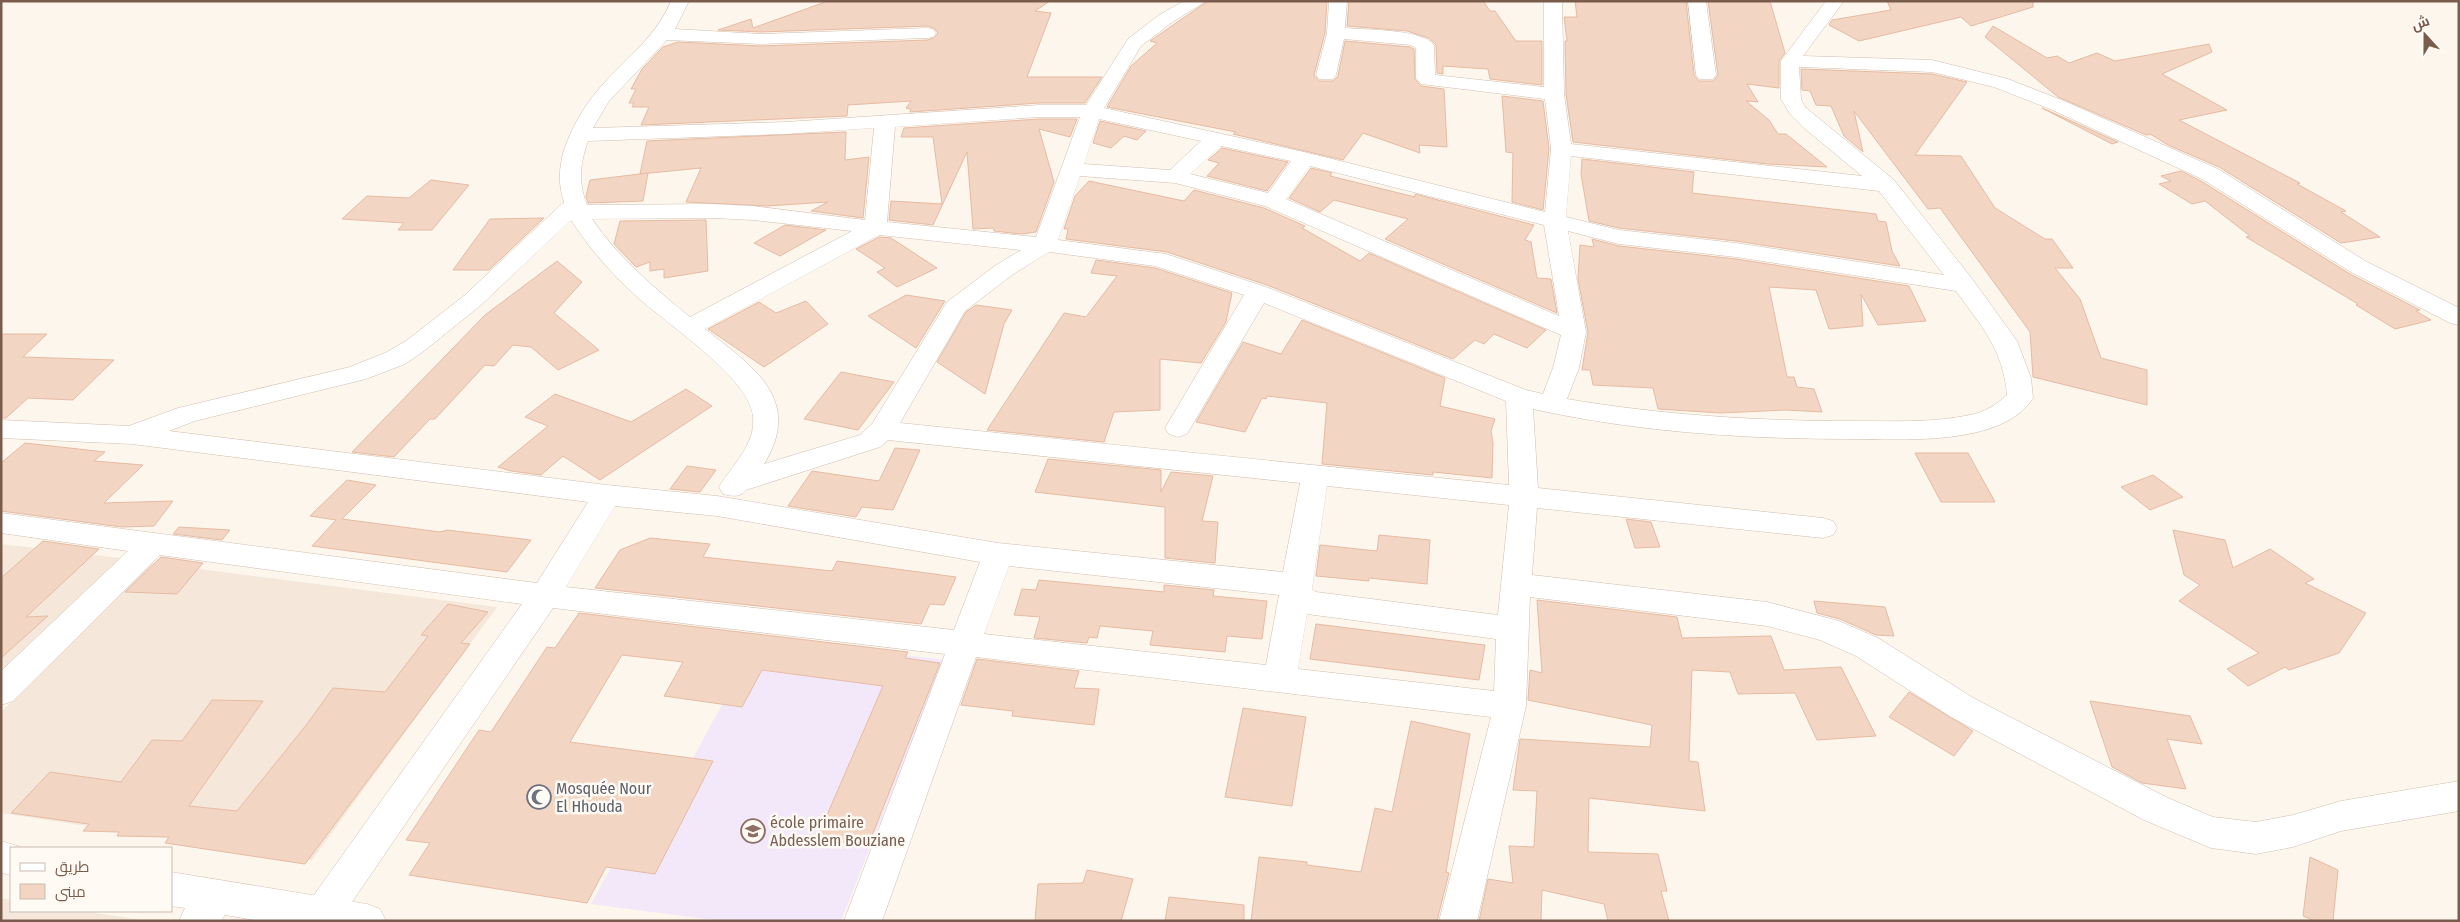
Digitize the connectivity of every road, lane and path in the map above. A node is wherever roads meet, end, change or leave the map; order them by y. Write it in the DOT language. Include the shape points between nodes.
graph roads {
  1 [pos="680,1"];
  2 [pos="1197,1"];
  3 [pos="1338,1"];
  4 [pos="1553,1"];
  5 [pos="1697,1"];
  6 [pos="1835,1"];
  7 [pos="927,33"];
  8 [pos="1336,33"];
  9 [pos="664,34"];
  10 [pos="1790,61"];
  11 [pos="1326,74"];
  12 [pos="1706,75"];
  13 [pos="1554,94"];
  14 [pos="1092,110"];
  15 [pos="885,123"];
  16 [pos="580,134"];
  17 [pos="1217,138"];
  18 [pos="1561,149"];
  19 [pos="1304,158"];
  20 [pos="1071,169"];
  21 [pos="1175,177"];
  22 [pos="1886,185"];
  23 [pos="1273,201"];
  24 [pos="576,208"];
  25 [pos="1555,222"];
  26 [pos="875,228"];
  27 [pos="1045,245"];
  28 [pos="1965,285"];
  29 [pos="1258,292"];
  30 [pos="2459,318"];
  31 [pos="689,327"];
  32 [pos="1574,332"];
  33 [pos="1519,397"];
  34 [pos="1551,404"];
  35 [pos="1178,428"];
  36 [pos="1,429"];
  37 [pos="882,430"];
  38 [pos="132,435"];
  39 [pos="1315,476"];
  40 [pos="736,483"];
  41 [pos="607,495"];
  42 [pos="1524,498"];
  43 [pos="717,506"];
  44 [pos="1,523"];
  45 [pos="1823,528"];
  46 [pos="153,544"];
  47 [pos="998,554"];
  48 [pos="1516,584"];
  49 [pos="1295,585"];
  50 [pos="545,596"];
  51 [pos="1512,629"];
  52 [pos="964,644"];
  53 [pos="1280,680"];
  54 [pos="1,692"];
  55 [pos="1510,706"];
  56 [pos="2459,796"];
  57 [pos="172,890"];
  58 [pos="207,909"];
  59 [pos="322,914"];
  60 [pos="367,921"];
  61 [pos="863,921"];
  62 [pos="1458,921"];
  1 -- 9 [label="street"];
  2 -- 14 [label="street" via="1164,18 1134,43"];
  3 -- 8 [label="street"];
  4 -- 13 [label="street"];
  5 -- 12 [label="street"];
  6 -- 10 [label="street"];
  7 -- 9 [label="street" via="761,39"];
  8 -- 11 [label="street"];
  8 -- 13 [label="street" via="1421,41 1425,45 1426,78 1432,82"];
  9 -- 16 [label="street" via="602,97"];
  10 -- 22 [label="street" via="1791,99 1797,110"];
  10 -- 30 [label="street" via="1932,66 2001,83 2210,174 2360,267"];
  13 -- 18 [label="street"];
  14 -- 15 [label="street"];
  14 -- 17 [label="street"];
  14 -- 20 [label="street"];
  15 -- 16 [label="street"];
  15 -- 26 [label="street"];
  16 -- 24 [label="street" via="571,169 571,191"];
  17 -- 19 [label="street"];
  17 -- 21 [label="street"];
  18 -- 22 [label="street"];
  18 -- 25 [label="street"];
  19 -- 23 [label="street"];
  19 -- 25 [label="street"];
  20 -- 21 [label="street"];
  20 -- 27 [label="street"];
  21 -- 23 [label="street"];
  22 -- 28 [label="street"];
  23 -- 32 [label="street"];
  24 -- 26 [label="street" via="753,213"];
  24 -- 31 [label="street" via="621,271"];
  24 -- 38 [label="street" via="473,300 396,358 358,373 188,414"];
  25 -- 28 [label="street" via="1619,236 1736,250"];
  25 -- 32 [label="street"];
  26 -- 27 [label="street"];
  26 -- 31 [label="street"];
  27 -- 29 [label="street" via="1158,259"];
  27 -- 37 [label="street" via="1004,270 956,307"];
  28 -- 34 [label="street" via="2005,341 2018,378 2020,398 2002,412 1980,420 1947,427 1782,431 1670,422"];
  29 -- 33 [label="street"];
  29 -- 35 [label="street"];
  31 -- 40 [label="street" via="744,373 764,407 767,424 761,447"];
  32 -- 34 [label="street" via="1566,368"];
  33 -- 34 [label="street"];
  33 -- 42 [label="street"];
  36 -- 38 [label="street"];
  37 -- 39 [label="street"];
  37 -- 40 [label="street" via="870,441"];
  38 -- 41 [label="street"];
  39 -- 42 [label="street"];
  39 -- 49 [label="street"];
  40 -- 43 [label="street"];
  41 -- 43 [label="street"];
  41 -- 50 [label="street"];
  42 -- 45 [label="street"];
  42 -- 48 [label="street"];
  43 -- 47 [label="street"];
  44 -- 46 [label="street"];
  46 -- 50 [label="street"];
  46 -- 54 [label="street"];
  47 -- 49 [label="street"];
  47 -- 52 [label="street"];
  48 -- 51 [label="street"];
  48 -- 56 [label="street" via="1767,614 1828,630 1867,647 1990,722 2156,809 2211,832 2256,838 2342,816"];
  49 -- 51 [label="street" via="1301,597 1309,603"];
  49 -- 53 [label="street"];
  50 -- 52 [label="street"];
  50 -- 59 [label="street"];
  51 -- 55 [label="street"];
  52 -- 53 [label="street"];
  52 -- 61 [label="street"];
  53 -- 55 [label="street"];
  55 -- 62 [label="street"];
  57 -- 58 [label="street"];
  58 -- 59 [label="street"];
  59 -- 60 [label="street"];
}
